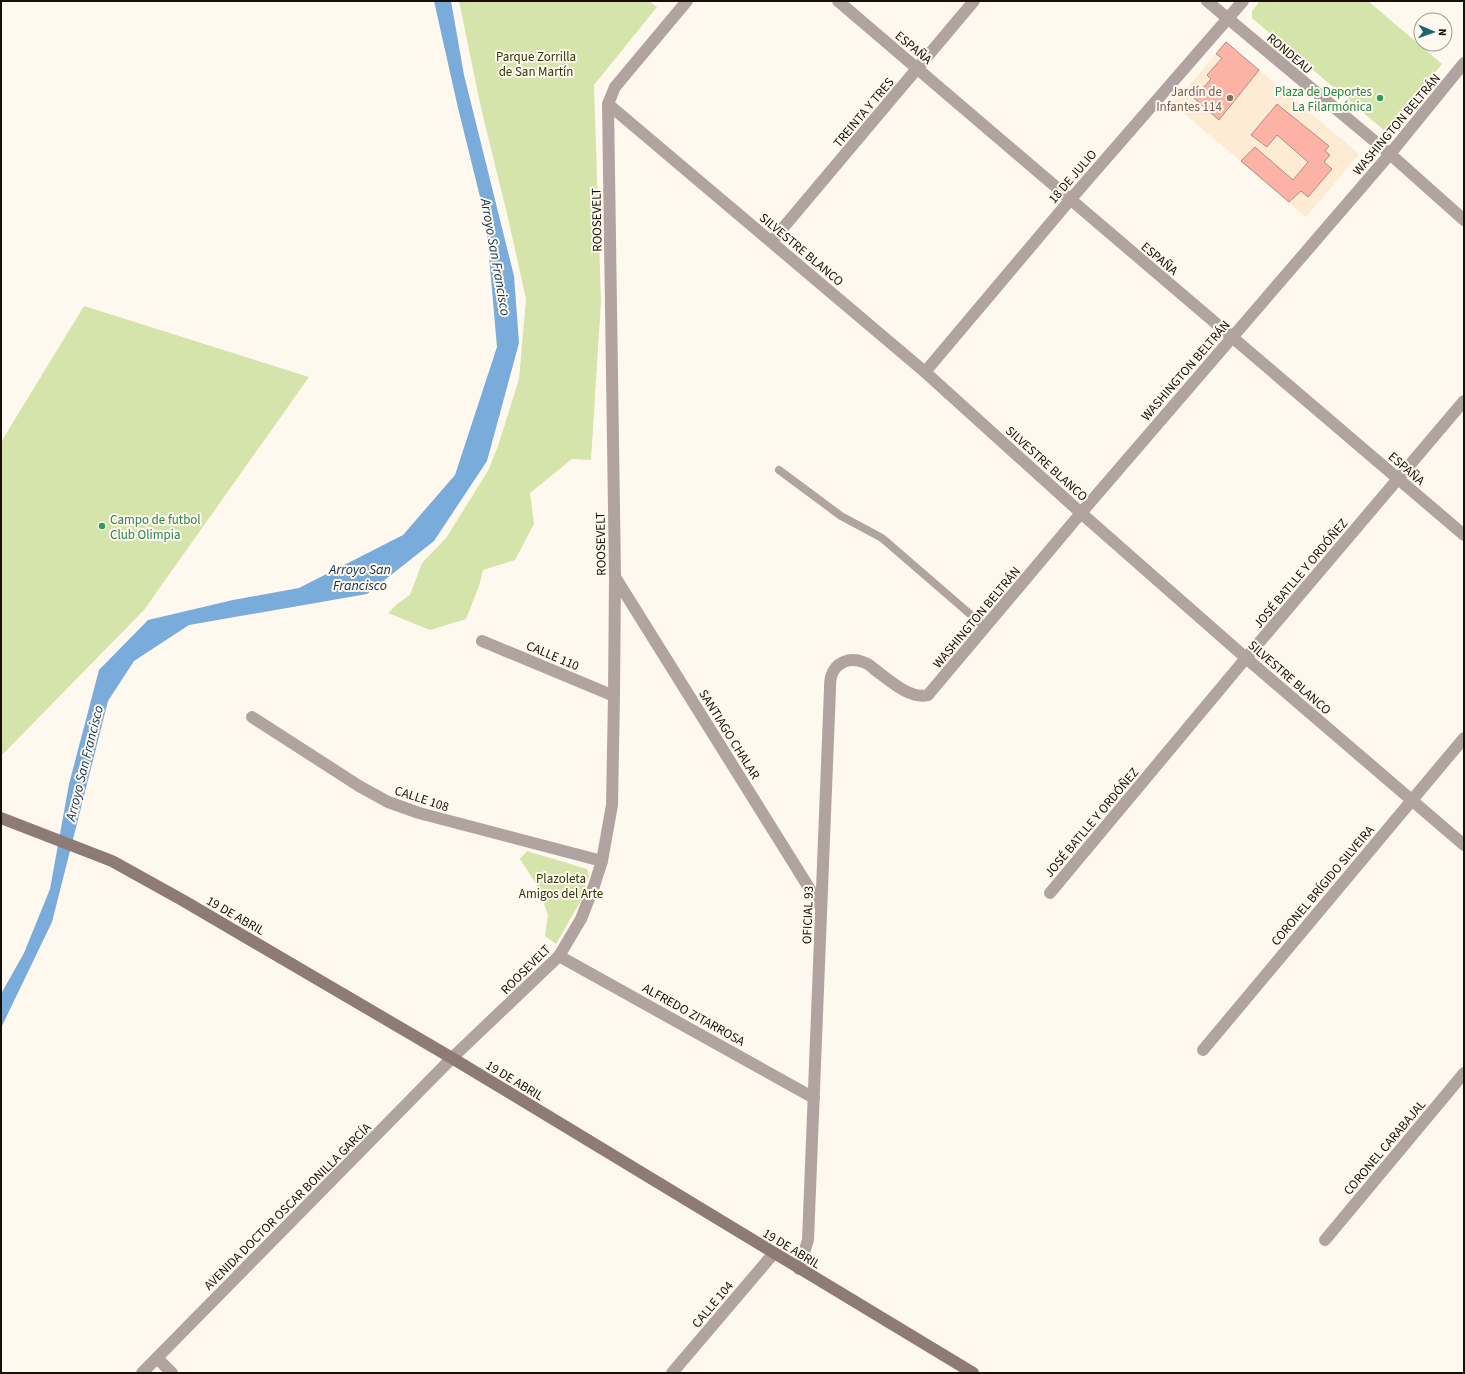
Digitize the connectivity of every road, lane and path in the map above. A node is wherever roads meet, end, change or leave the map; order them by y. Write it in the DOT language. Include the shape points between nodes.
graph roads {
  1 [pos="687,1"];
  2 [pos="838,1"];
  3 [pos="974,1"];
  4 [pos="1207,1"];
  5 [pos="1243,1"];
  6 [pos="1228,20"];
  7 [pos="1464,63"];
  8 [pos="918,68"];
  9 [pos="608,104"];
  10 [pos="1390,154"];
  11 [pos="1070,200"];
  12 [pos="1464,220"];
  13 [pos="772,241"];
  14 [pos="1232,337"];
  15 [pos="925,372"];
  16 [pos="1464,401"];
  17 [pos="779,470"];
  18 [pos="1398,479"];
  19 [pos="1081,513"];
  20 [pos="1464,535"];
  21 [pos="615,577"];
  22 [pos="985,627"];
  23 [pos="482,641"];
  24 [pos="1246,658"];
  25 [pos="928,695"];
  26 [pos="614,696"];
  27 [pos="252,717"];
  28 [pos="1464,738"];
  29 [pos="1411,799"];
  30 [pos="1,818"];
  31 [pos="1464,845"];
  32 [pos="602,861"];
  33 [pos="1050,894"];
  34 [pos="821,907"];
  35 [pos="560,956"];
  36 [pos="1203,1050"];
  37 [pos="452,1058"];
  38 [pos="1464,1073"];
  39 [pos="814,1098"];
  40 [pos="1325,1240"];
  41 [pos="774,1253"];
  42 [pos="799,1269"];
  43 [pos="157,1358"];
  44 [pos="142,1373"];
  45 [pos="172,1373"];
  46 [pos="672,1373"];
  47 [pos="973,1373"];
  1 -- 9 [label="street, ROOSEVELT" via="615,87"];
  2 -- 8 [label="street, ESPAÑA"];
  3 -- 8 [label="street, TREINTA Y TRES"];
  4 -- 6 [label="street, RONDEAU"];
  5 -- 6 [label="street, 18 DE JULIO"];
  6 -- 10 [label="street, RONDEAU"];
  6 -- 11 [label="street, 18 DE JULIO"];
  7 -- 10 [label="street, WASHINGTON BELTRÁN"];
  8 -- 11 [label="street, ESPAÑA"];
  8 -- 13 [label="street, TREINTA Y TRES"];
  9 -- 13 [label="street, SILVESTRE BLANCO"];
  9 -- 21 [label="street, ROOSEVELT"];
  10 -- 12 [label="street, RONDEAU"];
  10 -- 14 [label="street, WASHINGTON BELTRÁN"];
  11 -- 14 [label="street, ESPAÑA"];
  11 -- 15 [label="street, 18 DE JULIO"];
  13 -- 15 [label="street, SILVESTRE BLANCO"];
  14 -- 18 [label="street, ESPAÑA"];
  14 -- 19 [label="street, WASHINGTON BELTRÁN"];
  15 -- 19 [label="street, SILVESTRE BLANCO"];
  16 -- 18 [label="street, JOSÉ BATLLE Y ORDÓÑEZ"];
  17 -- 22 [label="lane" via="841,516 882,538"];
  18 -- 20 [label="street, ESPAÑA"];
  18 -- 24 [label="street, JOSÉ BATLLE Y ORDÓÑEZ"];
  19 -- 22 [label="street, WASHINGTON BELTRÁN"];
  19 -- 24 [label="street, SILVESTRE BLANCO"];
  21 -- 26 [label="street, ROOSEVELT"];
  21 -- 34 [label="street, SANTIAGO CHALAR"];
  22 -- 25 [label="street, WASHINGTON BELTRÁN"];
  23 -- 26 [label="street, CALLE 110"];
  24 -- 29 [label="street, SILVESTRE BLANCO"];
  24 -- 33 [label="street, JOSÉ BATLLE Y ORDÓÑEZ"];
  25 -- 34 [label="street, OFICIAL 93" via="917,696 899,687 865,662 844,661 835,668 831,677"];
  26 -- 32 [label="street, ROOSEVELT" via="612,805"];
  27 -- 32 [label="street, CALLE 108" via="388,802 419,813"];
  28 -- 29 [label="street, CORONEL BRÍGIDO SILVEIRA"];
  29 -- 31 [label="street, SILVESTRE BLANCO"];
  29 -- 36 [label="street, CORONEL BRÍGIDO SILVEIRA"];
  30 -- 37 [label="street, 19 DE ABRIL" via="112,861"];
  32 -- 35 [label="street, ROOSEVELT" via="581,919"];
  34 -- 39 [label="street, OFICIAL 93"];
  35 -- 37 [label="street, ROOSEVELT"];
  35 -- 39 [label="street, ALFREDO ZITARROSA"];
  37 -- 41 [label="street, 19 DE ABRIL"];
  37 -- 43 [label="street, AVENIDA DOCTOR OSCAR BONILLA GARCÍA"];
  38 -- 40 [label="street, CORONEL CARABAJAL"];
  39 -- 42 [label="street, OFICIAL 93" via="808,1240"];
  41 -- 42 [label="street, 19 DE ABRIL"];
  41 -- 46 [label="street, CALLE 104"];
  42 -- 47 [label="street, 19 DE ABRIL"];
  43 -- 44 [label="street, AVENIDA DOCTOR OSCAR BONILLA GARCÍA"];
  43 -- 45 [label="street"];
}
